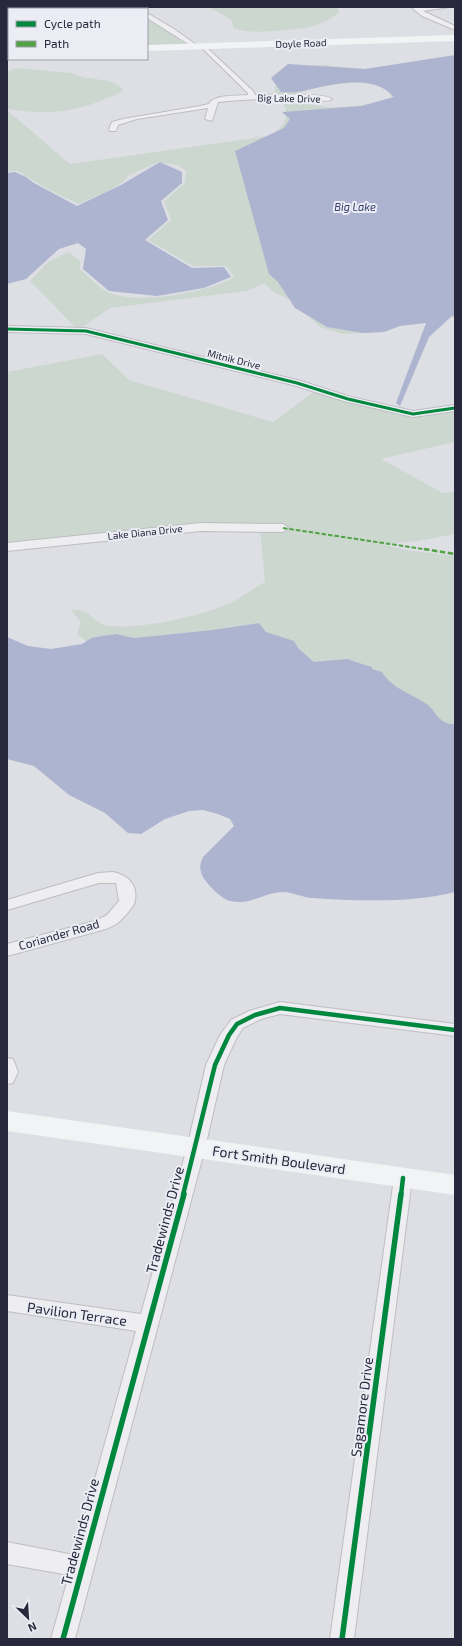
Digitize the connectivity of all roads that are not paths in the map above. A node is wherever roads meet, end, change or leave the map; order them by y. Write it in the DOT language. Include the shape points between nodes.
graph roads {
  1 [pos="447,7"];
  2 [pos="417,9"];
  3 [pos="148,16"];
  4 [pos="455,28"];
  5 [pos="455,38"];
  6 [pos="199,46"];
  7 [pos="148,48"];
  8 [pos="250,97"];
  9 [pos="328,99"];
  10 [pos="212,105"];
  11 [pos="209,118"];
  12 [pos="113,129"];
  13 [pos="7,329"];
  14 [pos="455,408"];
  15 [pos="283,528"];
  16 [pos="7,547"];
  17 [pos="7,905"];
  18 [pos="7,950"];
  19 [pos="455,1030"];
  20 [pos="7,1064"];
  21 [pos="7,1078"];
  22 [pos="7,1121"];
  23 [pos="196,1148"];
  24 [pos="403,1178"];
  25 [pos="455,1185"];
  26 [pos="7,1303"];
  27 [pos="148,1324"];
  28 [pos="7,1553"];
  29 [pos="82,1567"];
  30 [pos="63,1639"];
  31 [pos="342,1639"];
  1 -- 2 [label="street"];
  2 -- 4 [label="street" via="424,15"];
  3 -- 6 [label="street"];
  5 -- 6 [label="main road, Doyle Road"];
  6 -- 7 [label="main road, Doyle Road"];
  6 -- 8 [label="street, Big Lake Drive" via="252,93"];
  8 -- 9 [label="street, Big Lake Drive"];
  8 -- 10 [label="street" via="220,98"];
  10 -- 11 [label="street"];
  10 -- 12 [label="street" via="196,110 130,119 116,124"];
  13 -- 14 [label="street, Mitnik Drive" via="86,331 413,414"];
  15 -- 16 [label="street, Lake Diana Drive" via="201,527"];
  17 -- 18 [label="street, Coriander Road" via="111,876 121,878 127,888 127,902 113,919 100,925"];
  19 -- 23 [label="street, Tradewinds Drive" via="280,1008 255,1015 237,1024 215,1065"];
  20 -- 21 [label="street"];
  22 -- 23 [label="main road, Fort Smith Boulevard"];
  23 -- 24 [label="main road, Fort Smith Boulevard"];
  23 -- 27 [label="street, Tradewinds Drive"];
  24 -- 25 [label="main road, Fort Smith Boulevard"];
  24 -- 31 [label="street, Sagamore Drive"];
  26 -- 27 [label="street, Pavilion Terrace"];
  27 -- 29 [label="street, Tradewinds Drive"];
  28 -- 29 [label="street"];
  29 -- 30 [label="street, Tradewinds Drive"];
}
